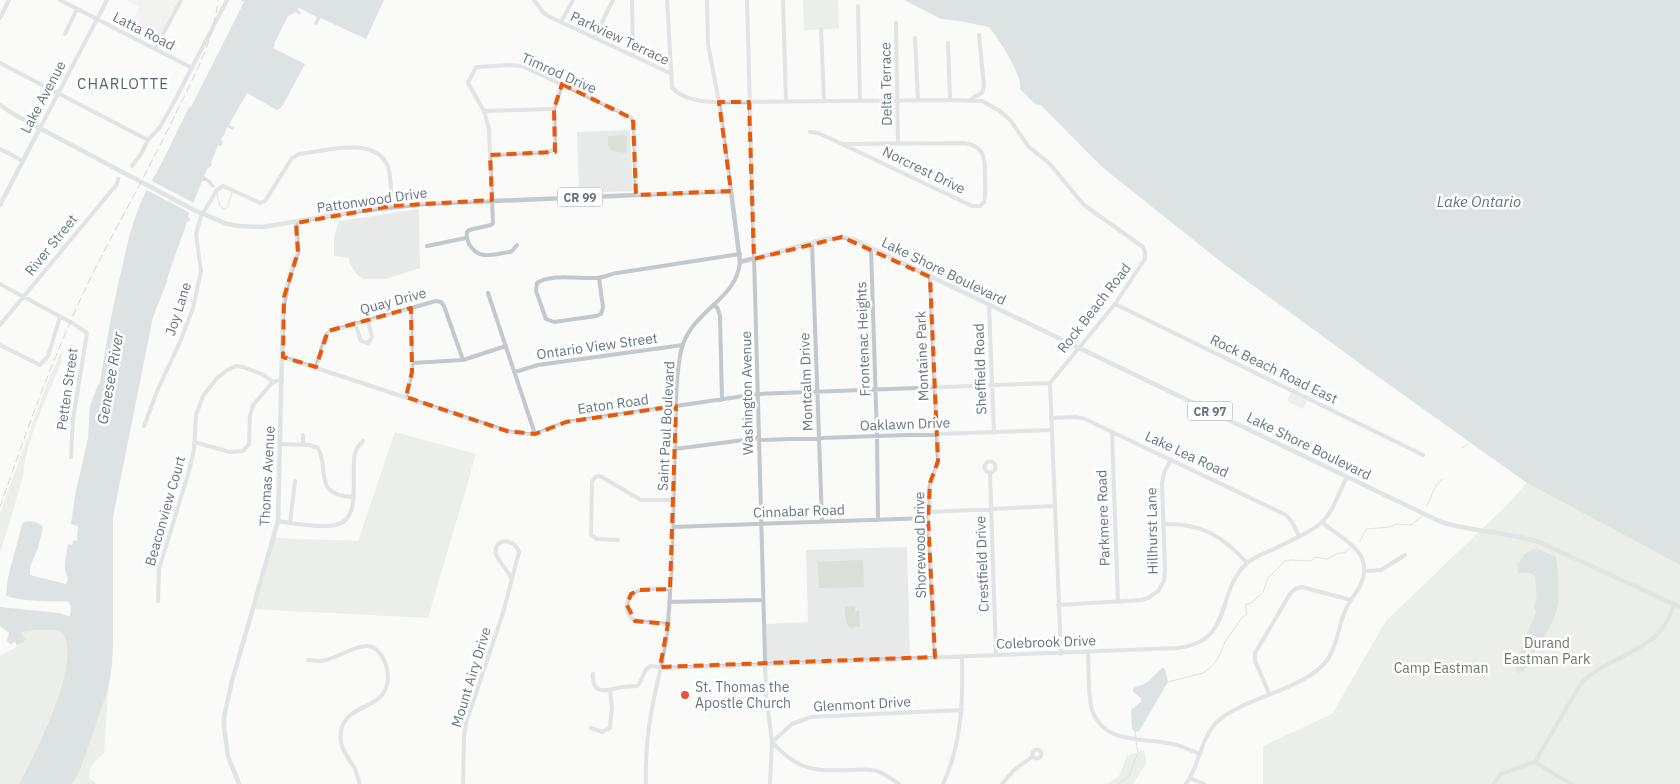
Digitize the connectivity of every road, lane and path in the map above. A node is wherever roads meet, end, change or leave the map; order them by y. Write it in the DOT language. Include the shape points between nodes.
graph roads {
  1 [pos="10,0"];
  2 [pos="60,0"];
  3 [pos="107,0"];
  4 [pos="181,0"];
  5 [pos="228,0"];
  6 [pos="534,0"];
  7 [pos="573,0"];
  8 [pos="614,0"];
  9 [pos="632,0"];
  10 [pos="667,0"];
  11 [pos="707,0"];
  12 [pos="747,0"];
  13 [pos="783,0"];
  14 [pos="858,6"];
  15 [pos="77,9"];
  16 [pos="0,18"];
  17 [pos="97,20"];
  18 [pos="561,22"];
  19 [pos="896,23"];
  20 [pos="821,29"];
  21 [pos="65,34"];
  22 [pos="979,35"];
  23 [pos="594,38"];
  24 [pos="915,38"];
  25 [pos="948,43"];
  26 [pos="155,50"];
  27 [pos="633,56"];
  28 [pos="0,64"];
  29 [pos="192,68"];
  30 [pos="672,74"];
  31 [pos="562,84"];
  32 [pos="58,94"];
  33 [pos="918,100"];
  34 [pos="950,100"];
  35 [pos="972,100"];
  36 [pos="860,101"];
  37 [pos="897,101"];
  38 [pos="719,102"];
  39 [pos="749,102"];
  40 [pos="786,102"];
  41 [pos="824,102"];
  42 [pos="0,105"];
  43 [pos="554,109"];
  44 [pos="0,110"];
  45 [pos="484,111"];
  46 [pos="15,115"];
  47 [pos="40,128"];
  48 [pos="810,132"];
  49 [pos="148,140"];
  50 [pos="842,144"];
  51 [pos="898,144"];
  52 [pos="0,149"];
  53 [pos="490,155"];
  54 [pos="23,161"];
  55 [pos="132,166"];
  56 [pos="118,179"];
  57 [pos="731,191"];
  58 [pos="636,195"];
  59 [pos="492,200"];
  60 [pos="0,205"];
  61 [pos="391,206"];
  62 [pos="296,223"];
  63 [pos="466,238"];
  64 [pos="812,243"];
  65 [pos="517,245"];
  66 [pos="427,246"];
  67 [pos="871,248"];
  68 [pos="740,254"];
  69 [pos="754,259"];
  70 [pos="740,262"];
  71 [pos="930,277"];
  72 [pos="599,278"];
  73 [pos="0,284"];
  74 [pos="488,293"];
  75 [pos="24,296"];
  76 [pos="714,304"];
  77 [pos="1115,304"];
  78 [pos="990,305"];
  79 [pos="411,308"];
  80 [pos="60,317"];
  81 [pos="368,320"];
  82 [pos="355,323"];
  83 [pos="0,325"];
  84 [pos="0,345"];
  85 [pos="683,345"];
  86 [pos="506,346"];
  87 [pos="1079,348"];
  88 [pos="283,357"];
  89 [pos="463,360"];
  90 [pos="412,363"];
  91 [pos="316,367"];
  92 [pos="515,372"];
  93 [pos="282,380"];
  94 [pos="273,382"];
  95 [pos="1050,383"];
  96 [pos="992,386"];
  97 [pos="934,388"];
  98 [pos="876,390"];
  99 [pos="818,392"];
  100 [pos="758,394"];
  101 [pos="406,397"];
  102 [pos="722,400"];
  103 [pos="676,406"];
  104 [pos="1051,418"];
  105 [pos="144,426"];
  106 [pos="1052,430"];
  107 [pos="994,432"];
  108 [pos="1112,433"];
  109 [pos="535,434"];
  110 [pos="303,435"];
  111 [pos="936,435"];
  112 [pos="878,437"];
  113 [pos="819,438"];
  114 [pos="759,439"];
  115 [pos="363,441"];
  116 [pos="194,442"];
  117 [pos="281,444"];
  118 [pos="302,444"];
  119 [pos="675,449"];
  120 [pos="1423,456"];
  121 [pos="71,457"];
  122 [pos="1171,459"];
  123 [pos="990,472"];
  124 [pos="1347,477"];
  125 [pos="295,481"];
  126 [pos="354,497"];
  127 [pos="673,500"];
  128 [pos="1055,506"];
  129 [pos="992,509"];
  130 [pos="930,512"];
  131 [pos="928,518"];
  132 [pos="878,520"];
  133 [pos="278,521"];
  134 [pos="822,521"];
  135 [pos="1322,522"];
  136 [pos="290,523"];
  137 [pos="761,523"];
  138 [pos="1164,524"];
  139 [pos="672,527"];
  140 [pos="1299,536"];
  141 [pos="618,540"];
  142 [pos="1405,555"];
  143 [pos="1247,563"];
  144 [pos="1365,571"];
  145 [pos="511,578"];
  146 [pos="670,589"];
  147 [pos="158,600"];
  148 [pos="763,600"];
  149 [pos="1351,600"];
  150 [pos="669,602"];
  151 [pos="1118,602"];
  152 [pos="1674,604"];
  153 [pos="1058,605"];
  154 [pos="1680,607"];
  155 [pos="668,624"];
  156 [pos="1088,652"];
  157 [pos="1061,654"];
  158 [pos="996,655"];
  159 [pos="935,657"];
  160 [pos="962,657"];
  161 [pos="308,660"];
  162 [pos="765,664"];
  163 [pos="660,668"];
  164 [pos="593,674"];
  165 [pos="610,691"];
  166 [pos="1269,694"];
  167 [pos="962,710"];
  168 [pos="591,728"];
  169 [pos="772,742"];
  170 [pos="1200,754"];
  171 [pos="1033,756"];
  172 [pos="1535,762"];
  173 [pos="1190,778"];
  174 [pos="239,784"];
  175 [pos="360,784"];
  176 [pos="463,784"];
  177 [pos="646,784"];
  178 [pos="770,784"];
  179 [pos="899,784"];
  180 [pos="943,784"];
  181 [pos="1002,784"];
  182 [pos="1186,784"];
  183 [pos="1204,784"];
  184 [pos="1494,784"];
  185 [pos="1571,784"];
  1 -- 16 [label="street"];
  2 -- 15 [label="street, Latta Road"];
  3 -- 17 [label="street, Lake Avenue"];
  4 -- 26 [label="street"];
  5 -- 29 [label="street"];
  6 -- 18 [label="street, Parkview Terrace" via="546,14"];
  7 -- 18 [label="street"];
  8 -- 23 [label="street"];
  9 -- 27 [label="street"];
  10 -- 30 [label="street"];
  11 -- 38 [label="street, Saint Paul Boulevard" via="708,44"];
  12 -- 39 [label="street, Washington Avenue"];
  13 -- 40 [label="street"];
  14 -- 36 [label="street"];
  15 -- 17 [label="street, Latta Road"];
  15 -- 21 [label="street"];
  17 -- 26 [label="street, Latta Road"];
  17 -- 32 [label="street, Lake Avenue"];
  18 -- 23 [label="street, Parkview Terrace"];
  19 -- 37 [label="street, Delta Terrace"];
  20 -- 41 [label="street"];
  22 -- 35 [label="street" via="984,86 982,93"];
  23 -- 27 [label="street, Parkview Terrace"];
  24 -- 33 [label="street"];
  25 -- 34 [label="street"];
  26 -- 29 [label="street, Latta Road"];
  27 -- 30 [label="street, Parkview Terrace"];
  28 -- 32 [label="street"];
  29 -- 49 [label="street" via="160,126"];
  30 -- 38 [label="street, Parkview Terrace" via="672,87 686,98"];
  31 -- 43 [label="street"];
  31 -- 45 [label="street, Timrod Drive" via="519,65 478,67 468,83"];
  31 -- 58 [label="street, Timrod Drive" via="633,119"];
  32 -- 47 [label="street, Lake Avenue"];
  32 -- 49 [label="street"];
  33 -- 34 [label="street, Rock Beach Road"];
  33 -- 37 [label="street, Rock Beach Road"];
  34 -- 35 [label="street, Rock Beach Road"];
  35 -- 77 [label="street, Rock Beach Road" via="982,101 1000,111 1028,146 1050,164 1081,203 1144,247 1145,259"];
  36 -- 37 [label="street, Rock Beach Road"];
  36 -- 41 [label="street, Rock Beach Road"];
  37 -- 51 [label="street, Delta Terrace"];
  38 -- 39 [label="street, Rock Beach Road"];
  38 -- 57 [label="street, Saint Paul Boulevard"];
  39 -- 40 [label="street, Rock Beach Road"];
  39 -- 69 [label="street, Washington Avenue"];
  40 -- 41 [label="street, Rock Beach Road"];
  42 -- 46 [label="main road"];
  43 -- 45 [label="street"];
  43 -- 53 [label="street" via="555,145 552,150"];
  44 -- 46 [label="main road"];
  45 -- 53 [label="street, Timrod Drive" via="489,129"];
  46 -- 47 [label="main road, Pattonwood Drive"];
  47 -- 54 [label="main road, Lake Avenue"];
  47 -- 62 [label="main road, Pattonwood Drive" via="216,220 238,226 263,227"];
  48 -- 50 [label="street, Norcrest Drive"];
  49 -- 55 [label="street"];
  50 -- 51 [label="street, Norcrest Drive"];
  50 -- 51 [label="street, Norcrest Drive" via="972,206 980,206 984,202 985,162 978,148 964,143"];
  52 -- 54 [label="street"];
  53 -- 59 [label="street, Timrod Drive"];
  54 -- 60 [label="main road, Lake Avenue"];
  56 -- 75 [label="street, River Street"];
  57 -- 58 [label="main road, Pattonwood Drive / CR 99"];
  57 -- 68 [label="main road, Saint Paul Boulevard"];
  58 -- 59 [label="main road, Pattonwood Drive / CR 99"];
  59 -- 61 [label="main road, Pattonwood Drive / CR 99"];
  59 -- 63 [label="street, Timrod Drive" via="492,224 469,230"];
  61 -- 62 [label="main road, Pattonwood Drive / CR 99"];
  61 -- 105 [label="street, Joy Lane" via="390,179 385,162 373,151 357,147 299,154 292,158 265,201 260,202 223,186 217,190 201,216 196,234 201,271 193,308"];
  62 -- 88 [label="main road, Thomas Avenue" via="298,252 284,296"];
  63 -- 65 [label="street" via="474,252 482,255 510,252"];
  63 -- 66 [label="street"];
  64 -- 67 [label="main road, Lake Shore Boulevard / CR 97" via="842,237"];
  64 -- 69 [label="main road, Lake Shore Boulevard / CR 97"];
  64 -- 99 [label="street, Montcalm Drive"];
  67 -- 71 [label="main road, Lake Shore Boulevard / CR 97"];
  67 -- 98 [label="street, Frontenac Heights"];
  68 -- 70 [label="main road, Saint Paul Boulevard"];
  68 -- 72 [label="street"];
  69 -- 70 [label="main road, Lake Shore Boulevard / CR 97"];
  69 -- 100 [label="street, Washington Avenue"];
  70 -- 76 [label="street, Saint Paul Boulevard" via="731,288"];
  71 -- 78 [label="main road, Lake Shore Boulevard / CR 97"];
  71 -- 97 [label="street, Montaine Park"];
  72 -- 72 [label="street" via="601,314 554,322 546,319 536,291 539,281 566,277"];
  73 -- 75 [label="street, Petten Street"];
  74 -- 86 [label="street"];
  75 -- 80 [label="street, Petten Street"];
  75 -- 83 [label="street, River Street"];
  76 -- 85 [label="street, Saint Paul Boulevard" via="695,323"];
  76 -- 102 [label="street" via="720,316"];
  77 -- 87 [label="street, Rock Beach Road"];
  77 -- 120 [label="street, Rock Beach Road East"];
  78 -- 87 [label="main road, Lake Shore Boulevard / CR 97"];
  78 -- 96 [label="street, Sheffield Road"];
  79 -- 81 [label="street, Quay Drive"];
  79 -- 89 [label="street, Quay Drive" via="436,301 443,304"];
  79 -- 90 [label="street"];
  80 -- 84 [label="street" via="48,356 40,365"];
  80 -- 121 [label="street, Petten Street" via="87,333 72,420"];
  81 -- 82 [label="street, Quay Drive"];
  81 -- 82 [label="street" via="372,337 368,343 359,339"];
  82 -- 91 [label="street, Quay Drive" via="328,332"];
  85 -- 92 [label="street, Ontario View Street" via="538,364"];
  85 -- 103 [label="street, Saint Paul Boulevard"];
  86 -- 89 [label="street"];
  86 -- 92 [label="street"];
  87 -- 95 [label="street, Rock Beach Road"];
  87 -- 124 [label="main road, Lake Shore Boulevard / CR 97"];
  88 -- 91 [label="street, Eaton Road"];
  88 -- 93 [label="main road, Thomas Avenue"];
  89 -- 90 [label="street"];
  90 -- 101 [label="street"];
  91 -- 101 [label="street, Eaton Road"];
  92 -- 109 [label="street"];
  93 -- 94 [label="street"];
  93 -- 117 [label="main road, Thomas Avenue"];
  94 -- 116 [label="street" via="253,405 249,444 245,450 234,453"];
  94 -- 116 [label="street, Beaconview Court" via="240,366 223,373 207,389 198,407"];
  95 -- 96 [label="street, Eaton Road"];
  95 -- 104 [label="street"];
  96 -- 97 [label="street, Eaton Road"];
  96 -- 107 [label="street, Sheffield Road"];
  97 -- 98 [label="street, Eaton Road"];
  97 -- 111 [label="street, Montaine Park"];
  98 -- 99 [label="street, Eaton Road"];
  98 -- 112 [label="street, Frontenac Heights"];
  99 -- 100 [label="street, Eaton Road"];
  99 -- 113 [label="street, Montcalm Drive"];
  100 -- 102 [label="street, Eaton Road"];
  100 -- 114 [label="street, Washington Avenue"];
  101 -- 109 [label="street, Eaton Road" via="507,431"];
  102 -- 103 [label="street, Eaton Road"];
  103 -- 109 [label="street, Eaton Road" via="566,422"];
  103 -- 119 [label="street, Saint Paul Boulevard"];
  104 -- 106 [label="street"];
  104 -- 108 [label="street, Lake Lea Road" via="1082,418"];
  106 -- 107 [label="street, Oaklawn Drive"];
  106 -- 128 [label="street"];
  107 -- 111 [label="street, Oaklawn Drive"];
  108 -- 122 [label="street, Lake Lea Road"];
  108 -- 151 [label="street, Parkmere Road"];
  110 -- 118 [label="street"];
  111 -- 112 [label="street, Oaklawn Drive"];
  111 -- 130 [label="street, Shorewood Drive" via="938,464 930,483"];
  112 -- 113 [label="street, Oaklawn Drive"];
  112 -- 132 [label="street, Frontenac Heights"];
  113 -- 114 [label="street, Oaklawn Drive"];
  113 -- 134 [label="street, Montcalm Drive"];
  114 -- 119 [label="street, Oaklawn Drive"];
  114 -- 137 [label="street, Washington Avenue"];
  115 -- 126 [label="street" via="357,447 353,460"];
  116 -- 147 [label="street, Beaconview Court" via="189,471 159,569"];
  117 -- 118 [label="street"];
  117 -- 133 [label="main road, Thomas Avenue"];
  118 -- 126 [label="street" via="313,445 319,450 324,480 329,489"];
  119 -- 127 [label="street, Saint Paul Boulevard"];
  122 -- 138 [label="street, Hillhurst Lane" via="1162,483"];
  122 -- 140 [label="street, Lake Lea Road" via="1286,514"];
  123 -- 129 [label="street, Crestfield Drive"];
  124 -- 135 [label="street, Colebrook Drive"];
  124 -- 152 [label="main road, Lake Shore Boulevard / CR 97" via="1441,522 1540,542"];
  125 -- 136 [label="street"];
  126 -- 136 [label="street" via="347,518 339,525"];
  127 -- 139 [label="street, Saint Paul Boulevard"];
  127 -- 141 [label="street" via="641,500 600,476 595,478 592,482 591,535 597,539"];
  128 -- 129 [label="street"];
  128 -- 153 [label="street"];
  129 -- 130 [label="street"];
  129 -- 158 [label="street, Crestfield Drive"];
  130 -- 131 [label="street, Shorewood Drive"];
  131 -- 132 [label="street, Cinnabar Road"];
  131 -- 159 [label="street, Shorewood Drive"];
  132 -- 134 [label="street, Cinnabar Road"];
  133 -- 136 [label="street"];
  133 -- 174 [label="main road, Thomas Avenue" via="225,708 225,741"];
  134 -- 137 [label="street, Cinnabar Road"];
  135 -- 140 [label="street, Colebrook Drive"];
  135 -- 144 [label="street" via="1358,550"];
  137 -- 139 [label="street, Cinnabar Road"];
  137 -- 148 [label="street, Washington Avenue"];
  138 -- 143 [label="street" via="1190,526 1209,532 1227,542"];
  138 -- 151 [label="street, Hillhurst Lane" via="1162,586 1148,598"];
  139 -- 146 [label="street, Saint Paul Boulevard"];
  140 -- 143 [label="street, Colebrook Drive"];
  142 -- 144 [label="street" via="1381,570"];
  143 -- 156 [label="street, Colebrook Drive" via="1234,580 1217,625 1198,643 1178,648"];
  144 -- 149 [label="street"];
  145 -- 145 [label="street, Mount Airy Drive" via="520,552 510,540 498,545 496,555"];
  145 -- 176 [label="street, Mount Airy Drive" via="510,591 466,723"];
  146 -- 150 [label="street, Saint Paul Boulevard"];
  146 -- 155 [label="street" via="639,590 631,594 627,605 628,614 635,621"];
  148 -- 150 [label="street"];
  148 -- 162 [label="street, Washington Avenue"];
  149 -- 166 [label="street" via="1332,652 1324,664 1311,676"];
  149 -- 166 [label="street" via="1302,588 1290,594 1255,653 1255,661"];
  150 -- 155 [label="street, Saint Paul Boulevard"];
  151 -- 153 [label="street, Hillhurst Lane"];
  152 -- 154 [label="main road, Lake Shore Boulevard / CR 97"];
  152 -- 172 [label="street" via="1668,619 1655,635 1580,683"];
  153 -- 157 [label="street"];
  155 -- 163 [label="street, Saint Paul Boulevard"];
  156 -- 157 [label="street, Colebrook Drive"];
  156 -- 170 [label="street" via="1091,706 1102,727 1115,735 1169,743"];
  157 -- 158 [label="street, Colebrook Drive"];
  158 -- 160 [label="street, Colebrook Drive"];
  159 -- 160 [label="street, Colebrook Drive"];
  159 -- 162 [label="street, Colebrook Drive"];
  160 -- 167 [label="street"];
  161 -- 175 [label="street" via="321,661 369,646 378,651 386,663 388,682 381,696 373,704 349,716 340,732 342,749"];
  162 -- 163 [label="street, Colebrook Drive"];
  162 -- 169 [label="street, Washington Avenue"];
  163 -- 165 [label="street" via="648,666 637,686"];
  163 -- 177 [label="street, Saint Paul Boulevard" via="648,735"];
  164 -- 165 [label="street" via="594,686"];
  165 -- 168 [label="street" via="610,728 602,732"];
  166 -- 170 [label="street" via="1221,719 1209,732"];
  167 -- 169 [label="street, Glenmont Drive" via="811,717 792,724"];
  167 -- 180 [label="street" via="955,752"];
  169 -- 178 [label="street, Washington Avenue"];
  169 -- 179 [label="street" via="793,761 809,769 874,770"];
  170 -- 173 [label="street"];
  171 -- 181 [label="street"];
  172 -- 184 [label="street" via="1501,774"];
  172 -- 185 [label="street"];
  173 -- 182 [label="street"];
  173 -- 183 [label="street"];
}
